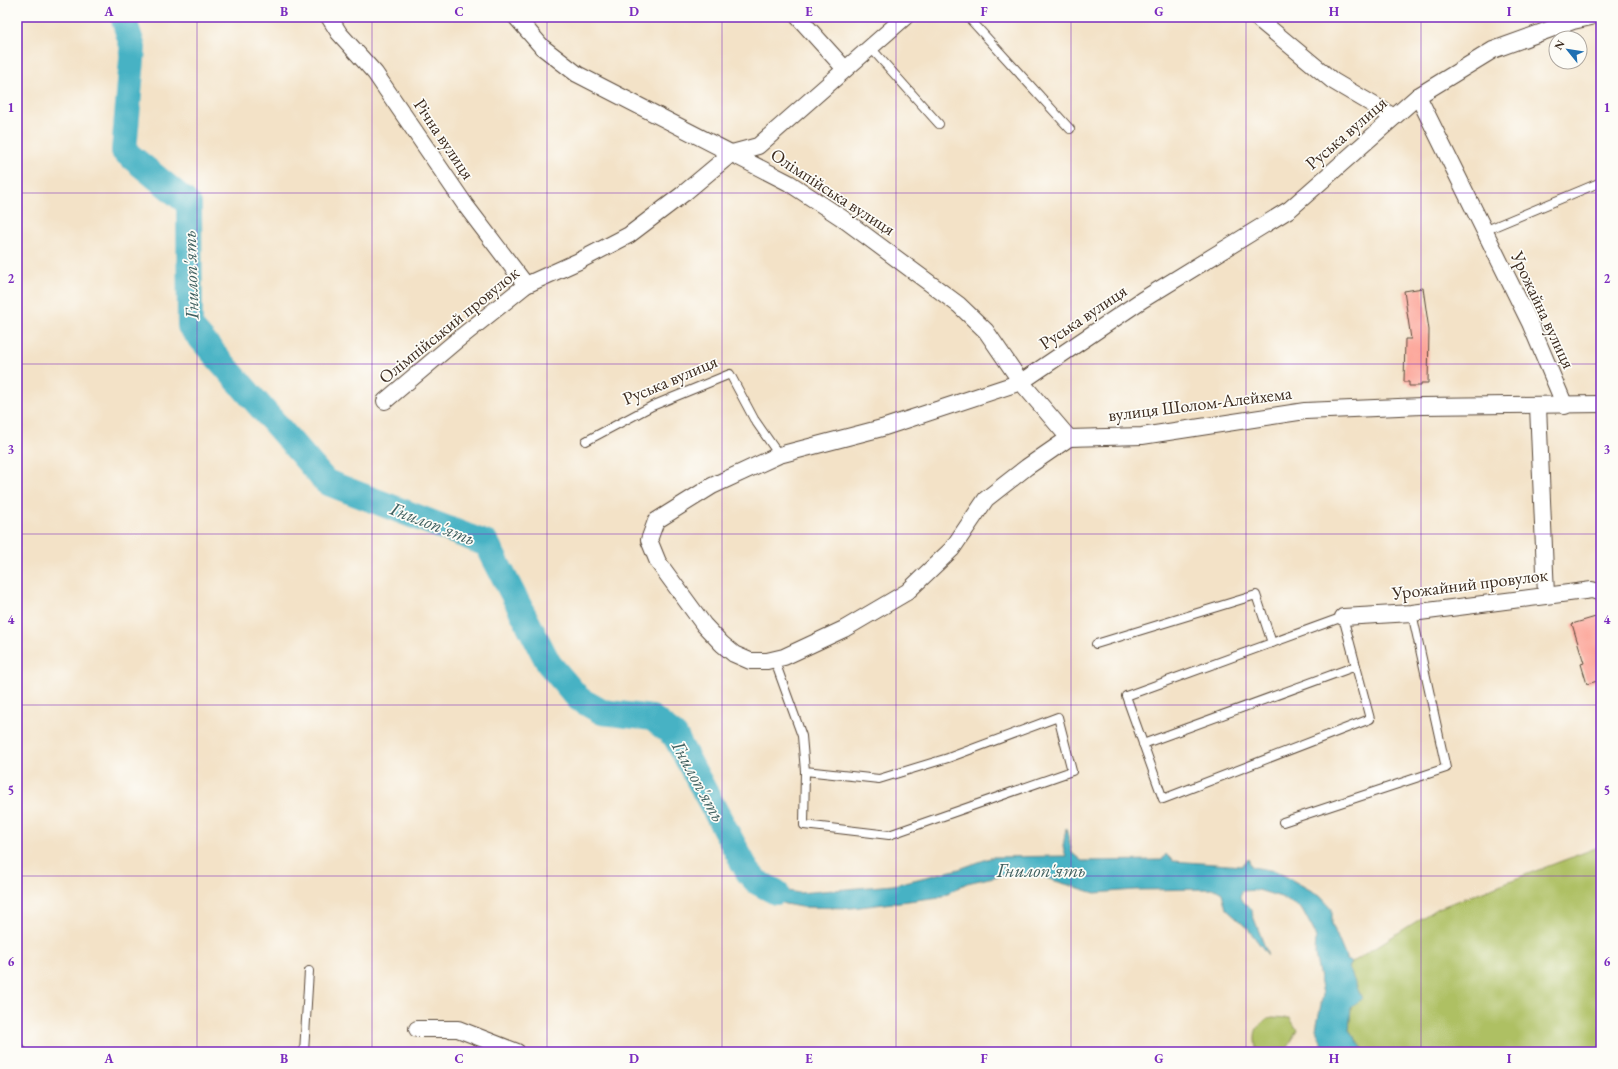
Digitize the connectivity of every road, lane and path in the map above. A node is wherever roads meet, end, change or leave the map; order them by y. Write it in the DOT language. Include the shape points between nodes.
graph roads {
  1 [pos="329,17"];
  2 [pos="516,17"];
  3 [pos="798,17"];
  4 [pos="905,17"];
  5 [pos="968,17"];
  6 [pos="1256,17"];
  7 [pos="1592,17"];
  8 [pos="870,47"];
  9 [pos="845,68"];
  10 [pos="1418,96"];
  11 [pos="1394,117"];
  12 [pos="939,124"];
  13 [pos="1070,128"];
  14 [pos="732,153"];
  15 [pos="1601,182"];
  16 [pos="1484,231"];
  17 [pos="526,285"];
  18 [pos="1021,382"];
  19 [pos="385,401"];
  20 [pos="1601,404"];
  21 [pos="1538,406"];
  22 [pos="1565,406"];
  23 [pos="1069,438"];
  24 [pos="586,441"];
  25 [pos="779,455"];
  26 [pos="1601,593"];
  27 [pos="1546,595"];
  28 [pos="1412,614"];
  29 [pos="1343,617"];
  30 [pos="1272,643"];
  31 [pos="1096,644"];
  32 [pos="774,659"];
  33 [pos="1356,666"];
  34 [pos="1143,744"];
  35 [pos="805,771"];
  36 [pos="1283,822"];
  37 [pos="309,971"];
  38 [pos="417,1029"];
  39 [pos="17,1045"];
  40 [pos="23,1052"];
  41 [pos="304,1052"];
  42 [pos="517,1052"];
  1 -- 17 [label="street, Річна вулиця" via="339,33 376,73 462,200"];
  2 -- 14 [label="street, Олімпійська вулиця" via="542,47 577,74"];
  3 -- 9 [label="street"];
  4 -- 8 [label="street, Олімпійський провулок"];
  5 -- 13 [label="lane"];
  6 -- 11 [label="street" via="1333,80"];
  7 -- 10 [label="street, Руська вулиця" via="1493,50"];
  8 -- 9 [label="street, Олімпійський провулок"];
  8 -- 12 [label="lane"];
  9 -- 14 [label="street, Олімпійський провулок" via="758,146"];
  10 -- 11 [label="street, Руська вулиця"];
  10 -- 16 [label="street, Урожайна вулиця"];
  11 -- 18 [label="street, Руська вулиця" via="1290,209 1142,300"];
  14 -- 17 [label="street, Олімпійський провулок" via="628,235"];
  14 -- 18 [label="street, Олімпійська вулиця" via="789,183 836,214 959,305 986,331"];
  15 -- 16 [label="lane"];
  16 -- 22 [label="street, Урожайна вулиця" via="1530,323"];
  17 -- 19 [label="street, Олімпійський провулок"];
  18 -- 23 [label="street, Олімпійська вулиця"];
  18 -- 25 [label="street, Руська вулиця" via="882,428"];
  20 -- 22 [label="street, вулиця Шолом-Алейхема"];
  21 -- 22 [label="street, вулиця Шолом-Алейхема"];
  21 -- 23 [label="street, вулиця Шолом-Алейхема" via="1422,406 1305,411 1142,436"];
  21 -- 27 [label="street"];
  23 -- 32 [label="street" via="986,499 952,549 907,592 844,629 784,657"];
  24 -- 25 [label="lane, Руська вулиця" via="652,406 730,374 754,419"];
  25 -- 32 [label="street" via="712,486 669,512 656,521 648,540 658,562 704,625 722,644 734,654 750,661"];
  26 -- 27 [label="street, Урожайний провулок" via="1592,590"];
  27 -- 28 [label="street, Урожайний провулок"];
  28 -- 29 [label="street, Урожайний провулок"];
  28 -- 36 [label="lane" via="1446,768"];
  29 -- 30 [label="lane"];
  29 -- 33 [label="lane"];
  30 -- 31 [label="lane" via="1256,595"];
  30 -- 34 [label="lane" via="1126,696"];
  32 -- 35 [label="lane" via="802,736"];
  33 -- 34 [label="lane"];
  33 -- 34 [label="lane" via="1370,719 1163,799"];
  35 -- 35 [label="lane" via="879,779 948,758 1058,717 1072,771 889,835 804,825"];
  37 -- 41 [label="lane"];
  38 -- 42 [label="street" via="458,1029"];
  39 -- 40 [label="lane"];
}
